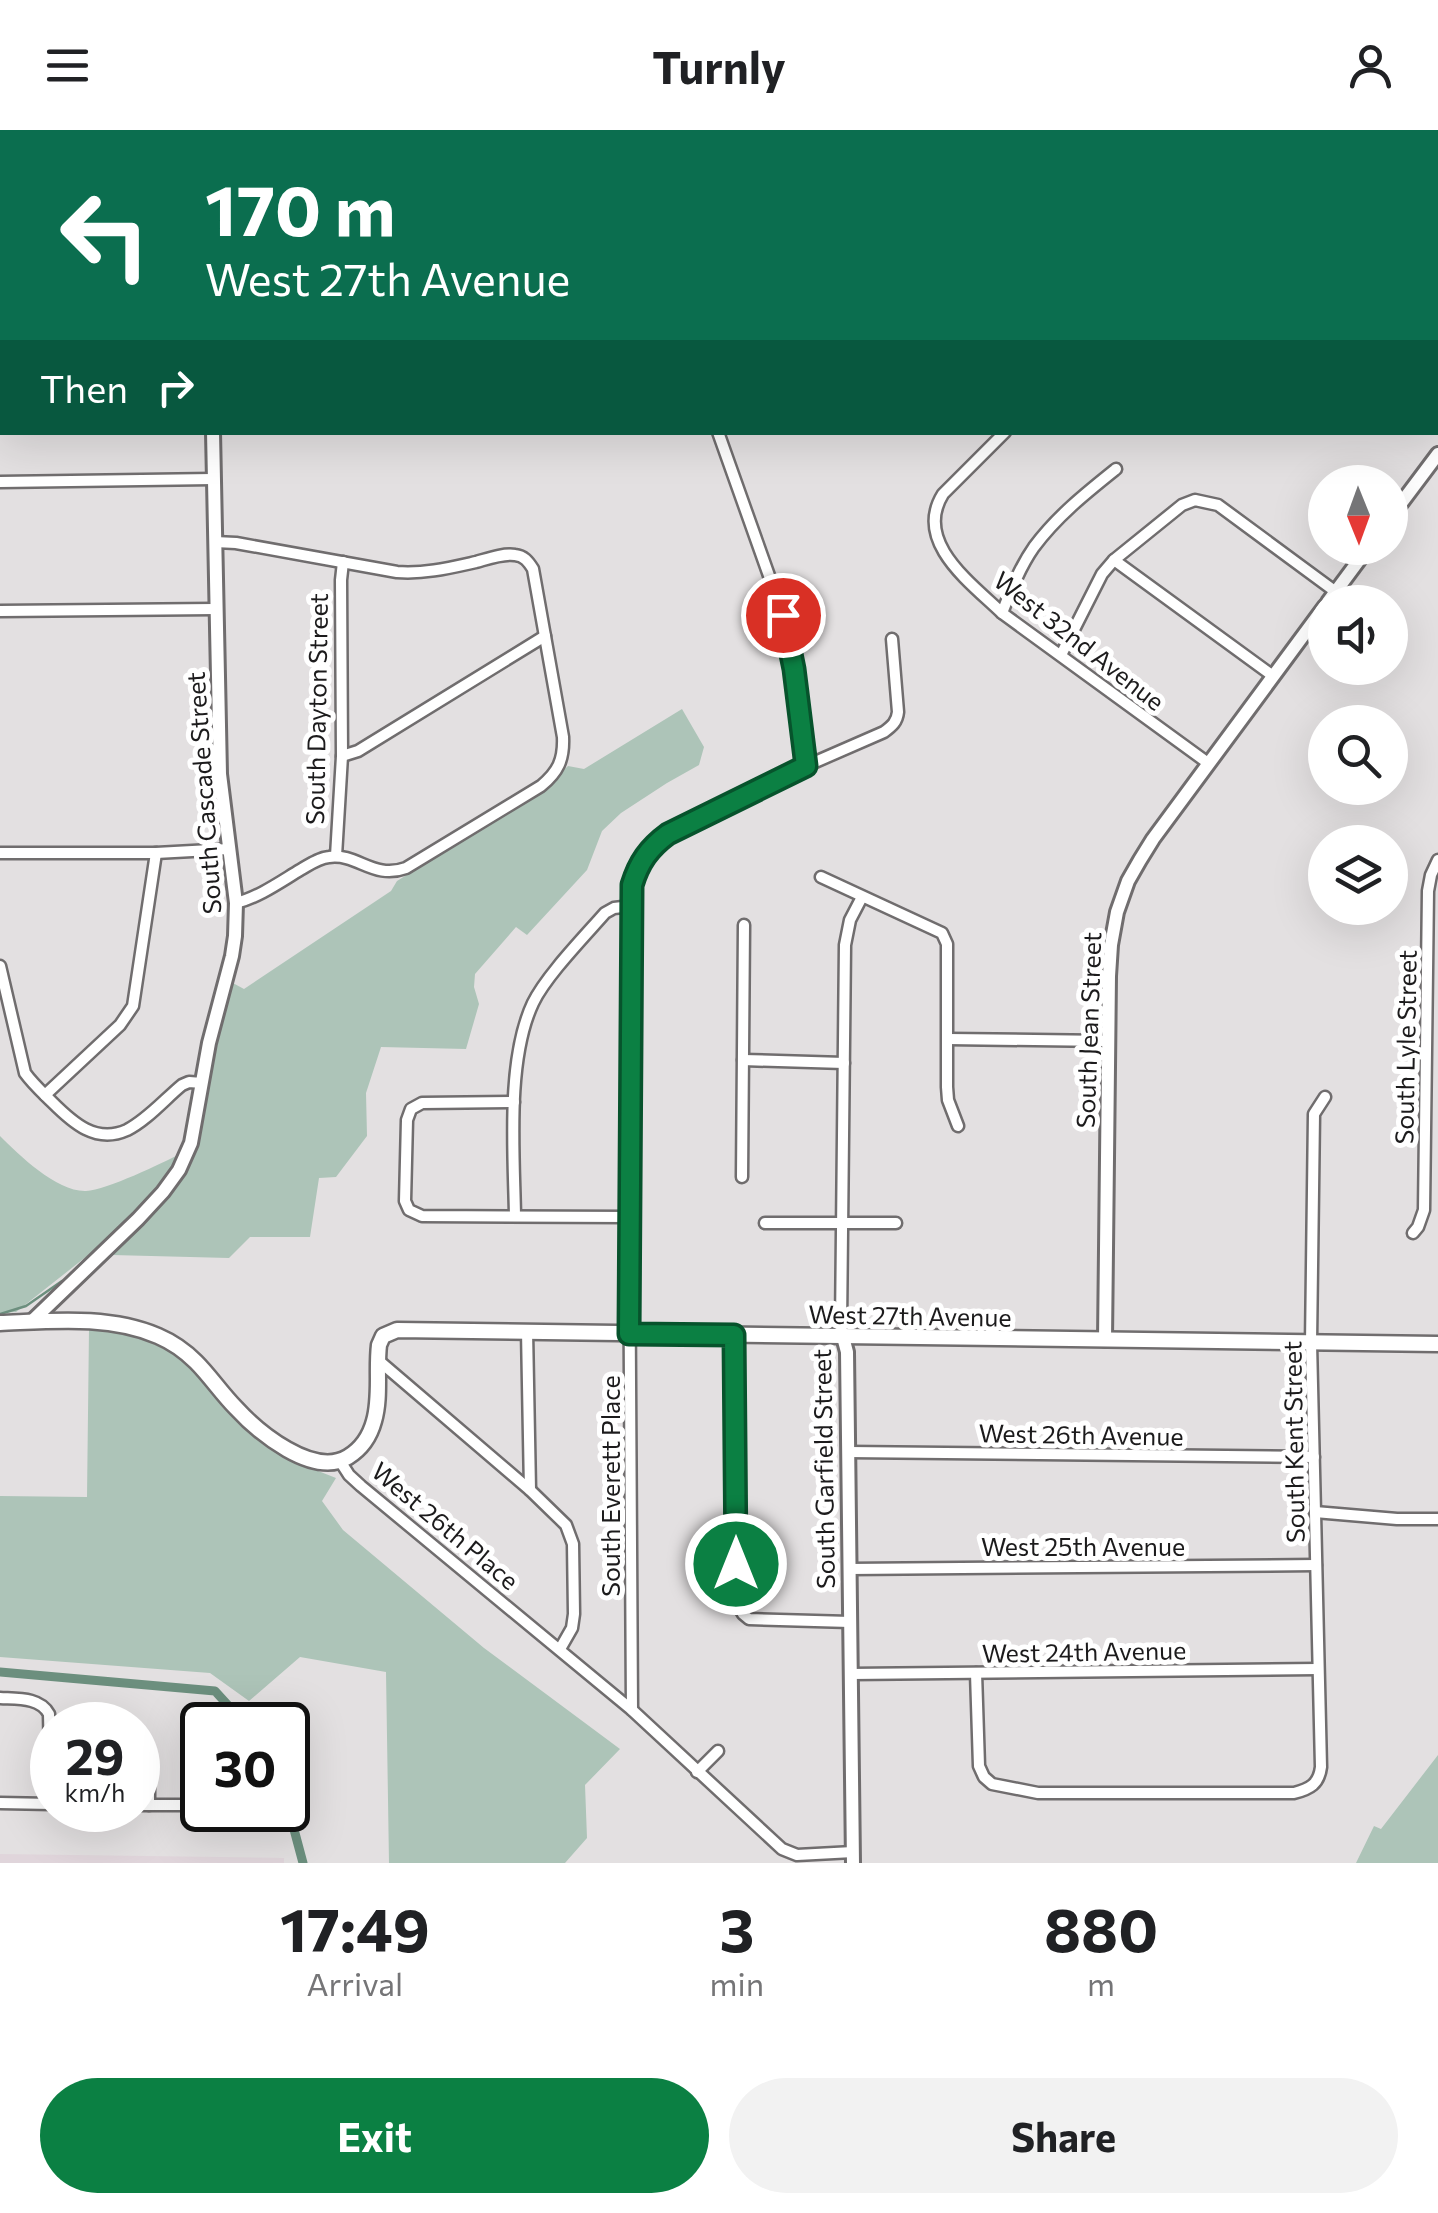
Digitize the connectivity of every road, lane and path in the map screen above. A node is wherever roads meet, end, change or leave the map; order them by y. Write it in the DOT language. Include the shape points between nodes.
graph roads {
  1 [pos="213,435"];
  2 [pos="719,435"];
  3 [pos="998,435"];
  4 [pos="1438,454"];
  5 [pos="1116,469"];
  6 [pos="213,479"];
  7 [pos="0,482"];
  8 [pos="1408,494"];
  9 [pos="215,542"];
  10 [pos="1114,560"];
  11 [pos="343,562"];
  12 [pos="1311,585"];
  13 [pos="215,609"];
  14 [pos="0,611"];
  15 [pos="1002,612"];
  16 [pos="1308,628"];
  17 [pos="545,636"];
  18 [pos="892,640"];
  19 [pos="1061,655"];
  20 [pos="1273,676"];
  21 [pos="342,756"];
  22 [pos="1208,764"];
  23 [pos="806,766"];
  24 [pos="229,849"];
  25 [pos="156,852"];
  26 [pos="0,853"];
  27 [pos="336,856"];
  28 [pos="1438,860"];
  29 [pos="821,878"];
  30 [pos="862,896"];
  31 [pos="236,904"];
  32 [pos="631,906"];
  33 [pos="744,925"];
  34 [pos="0,966"];
  35 [pos="1432,1004"];
  36 [pos="948,1039"];
  37 [pos="1108,1041"];
  38 [pos="743,1060"];
  39 [pos="844,1063"];
  40 [pos="202,1082"];
  41 [pos="45,1095"];
  42 [pos="1325,1097"];
  43 [pos="514,1102"];
  44 [pos="958,1126"];
  45 [pos="1425,1126"];
  46 [pos="1438,1126"];
  47 [pos="742,1177"];
  48 [pos="515,1216"];
  49 [pos="628,1217"];
  50 [pos="764,1222"];
  51 [pos="841,1223"];
  52 [pos="896,1224"];
  53 [pos="1413,1232"];
  54 [pos="31,1322"];
  55 [pos="0,1323"];
  56 [pos="527,1331"];
  57 [pos="629,1334"];
  58 [pos="734,1335"];
  59 [pos="844,1338"];
  60 [pos="1105,1340"];
  61 [pos="1311,1342"];
  62 [pos="1438,1344"];
  63 [pos="378,1360"];
  64 [pos="848,1452"];
  65 [pos="1314,1457"];
  66 [pos="340,1461"];
  67 [pos="530,1490"];
  68 [pos="1315,1512"];
  69 [pos="1438,1519"];
  70 [pos="1316,1565"];
  71 [pos="850,1569"];
  72 [pos="850,1622"];
  73 [pos="560,1649"];
  74 [pos="1318,1669"];
  75 [pos="976,1673"];
  76 [pos="851,1674"];
  77 [pos="0,1698"];
  78 [pos="30,1702"];
  79 [pos="632,1710"];
  80 [pos="718,1751"];
  81 [pos="697,1772"];
  82 [pos="0,1803"];
  83 [pos="30,1804"];
  84 [pos="853,1858"];
  1 -- 6 [label="street, South Cascade Street"];
  2 -- 23 [label="street" via="783,615"];
  3 -- 15 [label="street, West 32nd Avenue" via="943,494 934,524 945,554"];
  4 -- 8 [label="street"];
  5 -- 15 [label="street" via="1033,548"];
  6 -- 7 [label="street"];
  6 -- 9 [label="street, South Cascade Street"];
  9 -- 11 [label="street"];
  9 -- 13 [label="street, South Cascade Street"];
  10 -- 12 [label="street" via="1195,500 1218,505"];
  10 -- 19 [label="street"];
  10 -- 20 [label="street"];
  11 -- 17 [label="street" via="415,573 520,556 533,568"];
  11 -- 21 [label="street, South Dayton Street"];
  13 -- 14 [label="street"];
  13 -- 24 [label="street, South Cascade Street"];
  15 -- 19 [label="street, West 32nd Avenue"];
  16 -- 20 [label="street, South Jean Street"];
  17 -- 21 [label="street"];
  17 -- 27 [label="street" via="564,748 553,776 398,871"];
  18 -- 23 [label="street, South Everett Place" via="897,720"];
  19 -- 22 [label="street, West 32nd Avenue"];
  20 -- 22 [label="street, South Jean Street"];
  21 -- 27 [label="street, South Dayton Street"];
  22 -- 37 [label="street, South Jean Street" via="1152,839 1122,896 1111,946"];
  23 -- 32 [label="street, South Everett Place" via="660,840 641,860"];
  24 -- 25 [label="street"];
  24 -- 31 [label="street, South Cascade Street"];
  25 -- 26 [label="street"];
  25 -- 41 [label="street" via="133,1006"];
  27 -- 31 [label="street"];
  28 -- 35 [label="street, South Lyle Street" via="1428,891"];
  29 -- 30 [label="street"];
  30 -- 36 [label="street" via="945,937"];
  30 -- 39 [label="street, South Garfield Street" via="845,944"];
  31 -- 40 [label="street, South Cascade Street" via="236,936"];
  32 -- 43 [label="street" via="604,913 534,1002"];
  32 -- 49 [label="street, South Everett Place"];
  33 -- 38 [label="street"];
  34 -- 41 [label="street" via="22,1063"];
  35 -- 45 [label="street, South Lyle Street"];
  36 -- 37 [label="street"];
  36 -- 44 [label="street" via="948,1100"];
  37 -- 60 [label="street, South Jean Street"];
  38 -- 39 [label="street"];
  38 -- 47 [label="street"];
  39 -- 51 [label="street, South Garfield Street"];
  40 -- 41 [label="street" via="182,1085 115,1133 83,1129"];
  40 -- 54 [label="street, South Cascade Street" via="191,1143 170,1184"];
  42 -- 61 [label="street, South Kent Street" via="1314,1114"];
  43 -- 48 [label="street"];
  43 -- 48 [label="street" via="422,1103 411,1109 405,1201 422,1216"];
  45 -- 46 [label="street"];
  45 -- 53 [label="street, South Lyle Street" via="1424,1210"];
  48 -- 49 [label="street"];
  49 -- 57 [label="street, South Everett Place"];
  50 -- 51 [label="street"];
  51 -- 52 [label="street"];
  51 -- 59 [label="street, South Garfield Street"];
  54 -- 55 [label="main road"];
  54 -- 66 [label="main road, West 26th Place" via="106,1323 159,1336 197,1363 268,1438 311,1460"];
  56 -- 57 [label="main road, West 27th Avenue"];
  56 -- 63 [label="main road, West 27th Avenue" via="397,1330 383,1336"];
  56 -- 67 [label="street"];
  57 -- 58 [label="main road, West 27th Avenue"];
  57 -- 79 [label="street, South Everett Place"];
  58 -- 59 [label="main road, West 27th Avenue"];
  58 -- 72 [label="street" via="736,1602 749,1619"];
  59 -- 60 [label="main road, West 27th Avenue"];
  59 -- 64 [label="street, South Garfield Street"];
  60 -- 61 [label="main road, West 27th Avenue"];
  61 -- 62 [label="main road, West 27th Avenue"];
  61 -- 65 [label="street, South Kent Street"];
  63 -- 66 [label="main road" via="374,1425 358,1450"];
  63 -- 67 [label="street"];
  64 -- 65 [label="street, West 26th Avenue"];
  64 -- 71 [label="street, South Garfield Street"];
  65 -- 68 [label="street, South Kent Street"];
  66 -- 73 [label="street, West 26th Place" via="361,1486"];
  67 -- 73 [label="street" via="558,1516 573,1544 574,1614"];
  68 -- 69 [label="street"];
  68 -- 70 [label="street, South Kent Street"];
  70 -- 71 [label="street, West 25th Avenue"];
  70 -- 74 [label="street, South Kent Street"];
  71 -- 72 [label="street, South Garfield Street"];
  72 -- 76 [label="street, South Garfield Street"];
  73 -- 79 [label="street, West 26th Place"];
  74 -- 75 [label="street, West 24th Avenue"];
  74 -- 75 [label="street, South Kent Street" via="1320,1777 1294,1793 1038,1793 992,1784 979,1766"];
  75 -- 76 [label="street, West 24th Avenue"];
  76 -- 84 [label="street, South Garfield Street"];
  77 -- 78 [label="street"];
  79 -- 81 [label="street, West 26th Place"];
  80 -- 81 [label="street"];
  81 -- 84 [label="street, West 26th Place" via="782,1849"];
  82 -- 83 [label="street"];
}
